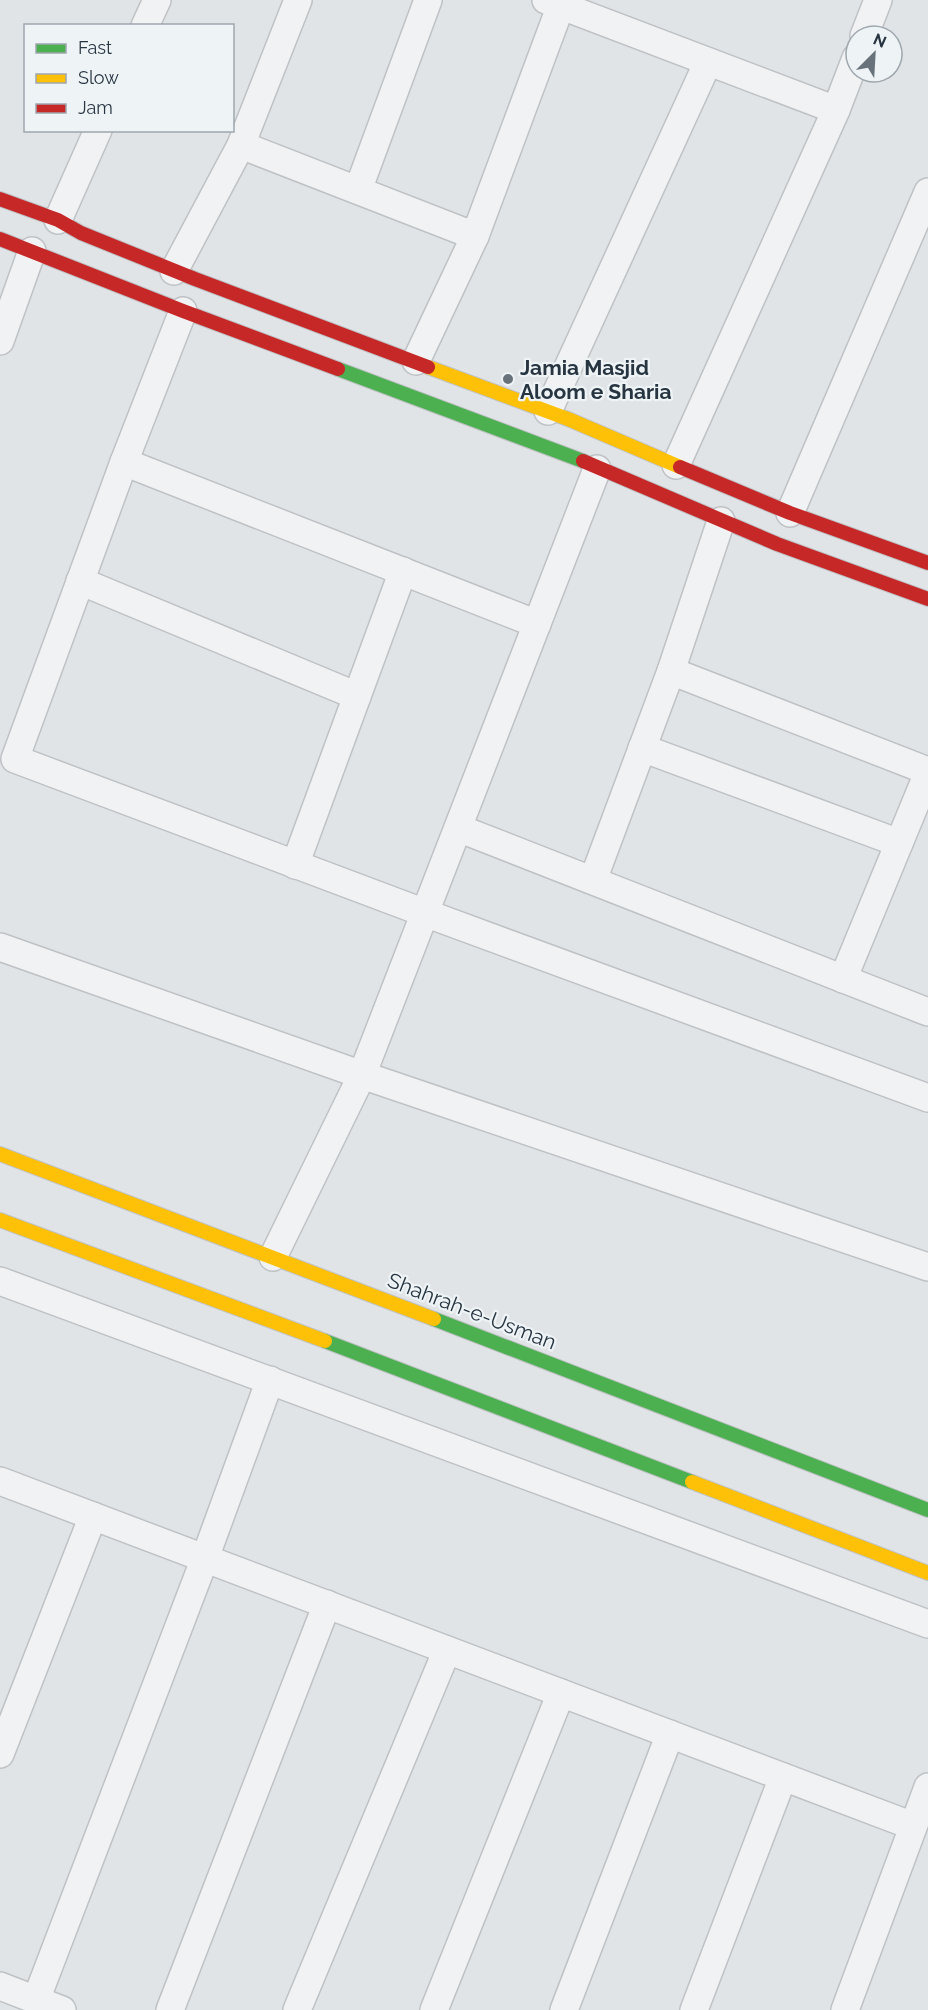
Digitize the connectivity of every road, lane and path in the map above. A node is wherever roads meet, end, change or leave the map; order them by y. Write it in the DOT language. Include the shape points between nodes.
graph roads {
  1 [pos="157,0"];
  2 [pos="298,0"];
  3 [pos="428,0"];
  4 [pos="878,0"];
  5 [pos="553,3"];
  6 [pos="146,24"];
  7 [pos="869,24"];
  8 [pos="708,62"];
  9 [pos="846,84"];
  10 [pos="836,110"];
  11 [pos="97,132"];
  12 [pos="241,145"];
  13 [pos="358,190"];
  14 [pos="928,192"];
  15 [pos="0,199"];
  16 [pos="58,220"];
  17 [pos="475,236"];
  18 [pos="0,239"];
  19 [pos="32,251"];
  20 [pos="174,271"];
  21 [pos="183,311"];
  22 [pos="0,341"];
  23 [pos="416,361"];
  24 [pos="548,411"];
  25 [pos="124,462"];
  26 [pos="676,465"];
  27 [pos="597,470"];
  28 [pos="790,513"];
  29 [pos="721,521"];
  30 [pos="928,563"];
  31 [pos="404,572"];
  32 [pos="80,581"];
  33 [pos="928,599"];
  34 [pos="537,624"];
  35 [pos="671,671"];
  36 [pos="357,696"];
  37 [pos="642,748"];
  38 [pos="8,755"];
  39 [pos="928,772"];
  40 [pos="458,828"];
  41 [pos="899,843"];
  42 [pos="295,864"];
  43 [pos="593,880"];
  44 [pos="424,913"];
  45 [pos="0,947"];
  46 [pos="843,979"];
  47 [pos="928,1012"];
  48 [pos="362,1075"];
  49 [pos="928,1098"];
  50 [pos="0,1154"];
  51 [pos="0,1220"];
  52 [pos="273,1257"];
  53 [pos="928,1267"];
  54 [pos="0,1281"];
  55 [pos="270,1380"];
  56 [pos="0,1481"];
  57 [pos="928,1510"];
  58 [pos="93,1516"];
  59 [pos="205,1558"];
  60 [pos="928,1573"];
  61 [pos="327,1604"];
  62 [pos="928,1624"];
  63 [pos="447,1650"];
  64 [pos="561,1693"];
  65 [pos="670,1734"];
  66 [pos="0,1754"];
  67 [pos="783,1777"];
  68 [pos="928,1787"];
  69 [pos="913,1826"];
  70 [pos="0,1986"];
  71 [pos="36,2000"];
  72 [pos="62,2010"];
  73 [pos="170,2010"];
  74 [pos="297,2010"];
  75 [pos="434,2010"];
  76 [pos="564,2010"];
  77 [pos="694,2010"];
  78 [pos="845,2010"];
  1 -- 6 [label="street"];
  2 -- 12 [label="street"];
  3 -- 13 [label="street"];
  4 -- 7 [label="street"];
  5 -- 8 [label="street"];
  5 -- 17 [label="street"];
  8 -- 10 [label="street"];
  8 -- 24 [label="street"];
  9 -- 10 [label="street"];
  10 -- 26 [label="street"];
  11 -- 16 [label="street"];
  12 -- 13 [label="street"];
  12 -- 20 [label="street"];
  13 -- 17 [label="street"];
  14 -- 28 [label="street"];
  15 -- 16 [label="street"];
  16 -- 20 [label="street"];
  17 -- 23 [label="street"];
  18 -- 19 [label="street"];
  19 -- 21 [label="street"];
  19 -- 22 [label="street"];
  20 -- 23 [label="street"];
  21 -- 25 [label="street"];
  21 -- 27 [label="street" via="556,450"];
  23 -- 24 [label="street"];
  24 -- 26 [label="street"];
  25 -- 31 [label="street"];
  25 -- 32 [label="street"];
  26 -- 28 [label="street"];
  27 -- 29 [label="street"];
  27 -- 34 [label="street"];
  28 -- 30 [label="street"];
  29 -- 33 [label="street"];
  29 -- 35 [label="street"];
  31 -- 34 [label="street"];
  31 -- 36 [label="street"];
  32 -- 36 [label="street"];
  32 -- 38 [label="street"];
  34 -- 40 [label="street"];
  35 -- 37 [label="street"];
  35 -- 39 [label="street"];
  36 -- 42 [label="street"];
  37 -- 41 [label="street"];
  37 -- 43 [label="street"];
  38 -- 42 [label="street"];
  39 -- 41 [label="street"];
  40 -- 43 [label="street"];
  40 -- 44 [label="street"];
  41 -- 46 [label="street"];
  42 -- 44 [label="street"];
  43 -- 46 [label="street"];
  44 -- 48 [label="street"];
  44 -- 49 [label="street"];
  45 -- 48 [label="street"];
  46 -- 47 [label="street"];
  48 -- 52 [label="street"];
  48 -- 53 [label="street"];
  50 -- 52 [label="street, Shahrah-e-Usman"];
  51 -- 60 [label="street"];
  52 -- 57 [label="street, Shahrah-e-Usman"];
  54 -- 55 [label="street"];
  55 -- 59 [label="street"];
  55 -- 62 [label="street"];
  56 -- 58 [label="street"];
  58 -- 59 [label="street"];
  58 -- 66 [label="street"];
  59 -- 61 [label="street"];
  59 -- 71 [label="street"];
  61 -- 63 [label="street"];
  61 -- 73 [label="street"];
  63 -- 64 [label="street"];
  63 -- 74 [label="street"];
  64 -- 65 [label="street"];
  64 -- 75 [label="street"];
  65 -- 67 [label="street"];
  65 -- 76 [label="street"];
  67 -- 69 [label="street"];
  67 -- 77 [label="street"];
  68 -- 69 [label="street"];
  69 -- 78 [label="street"];
  70 -- 71 [label="street"];
  71 -- 72 [label="street"];
}
